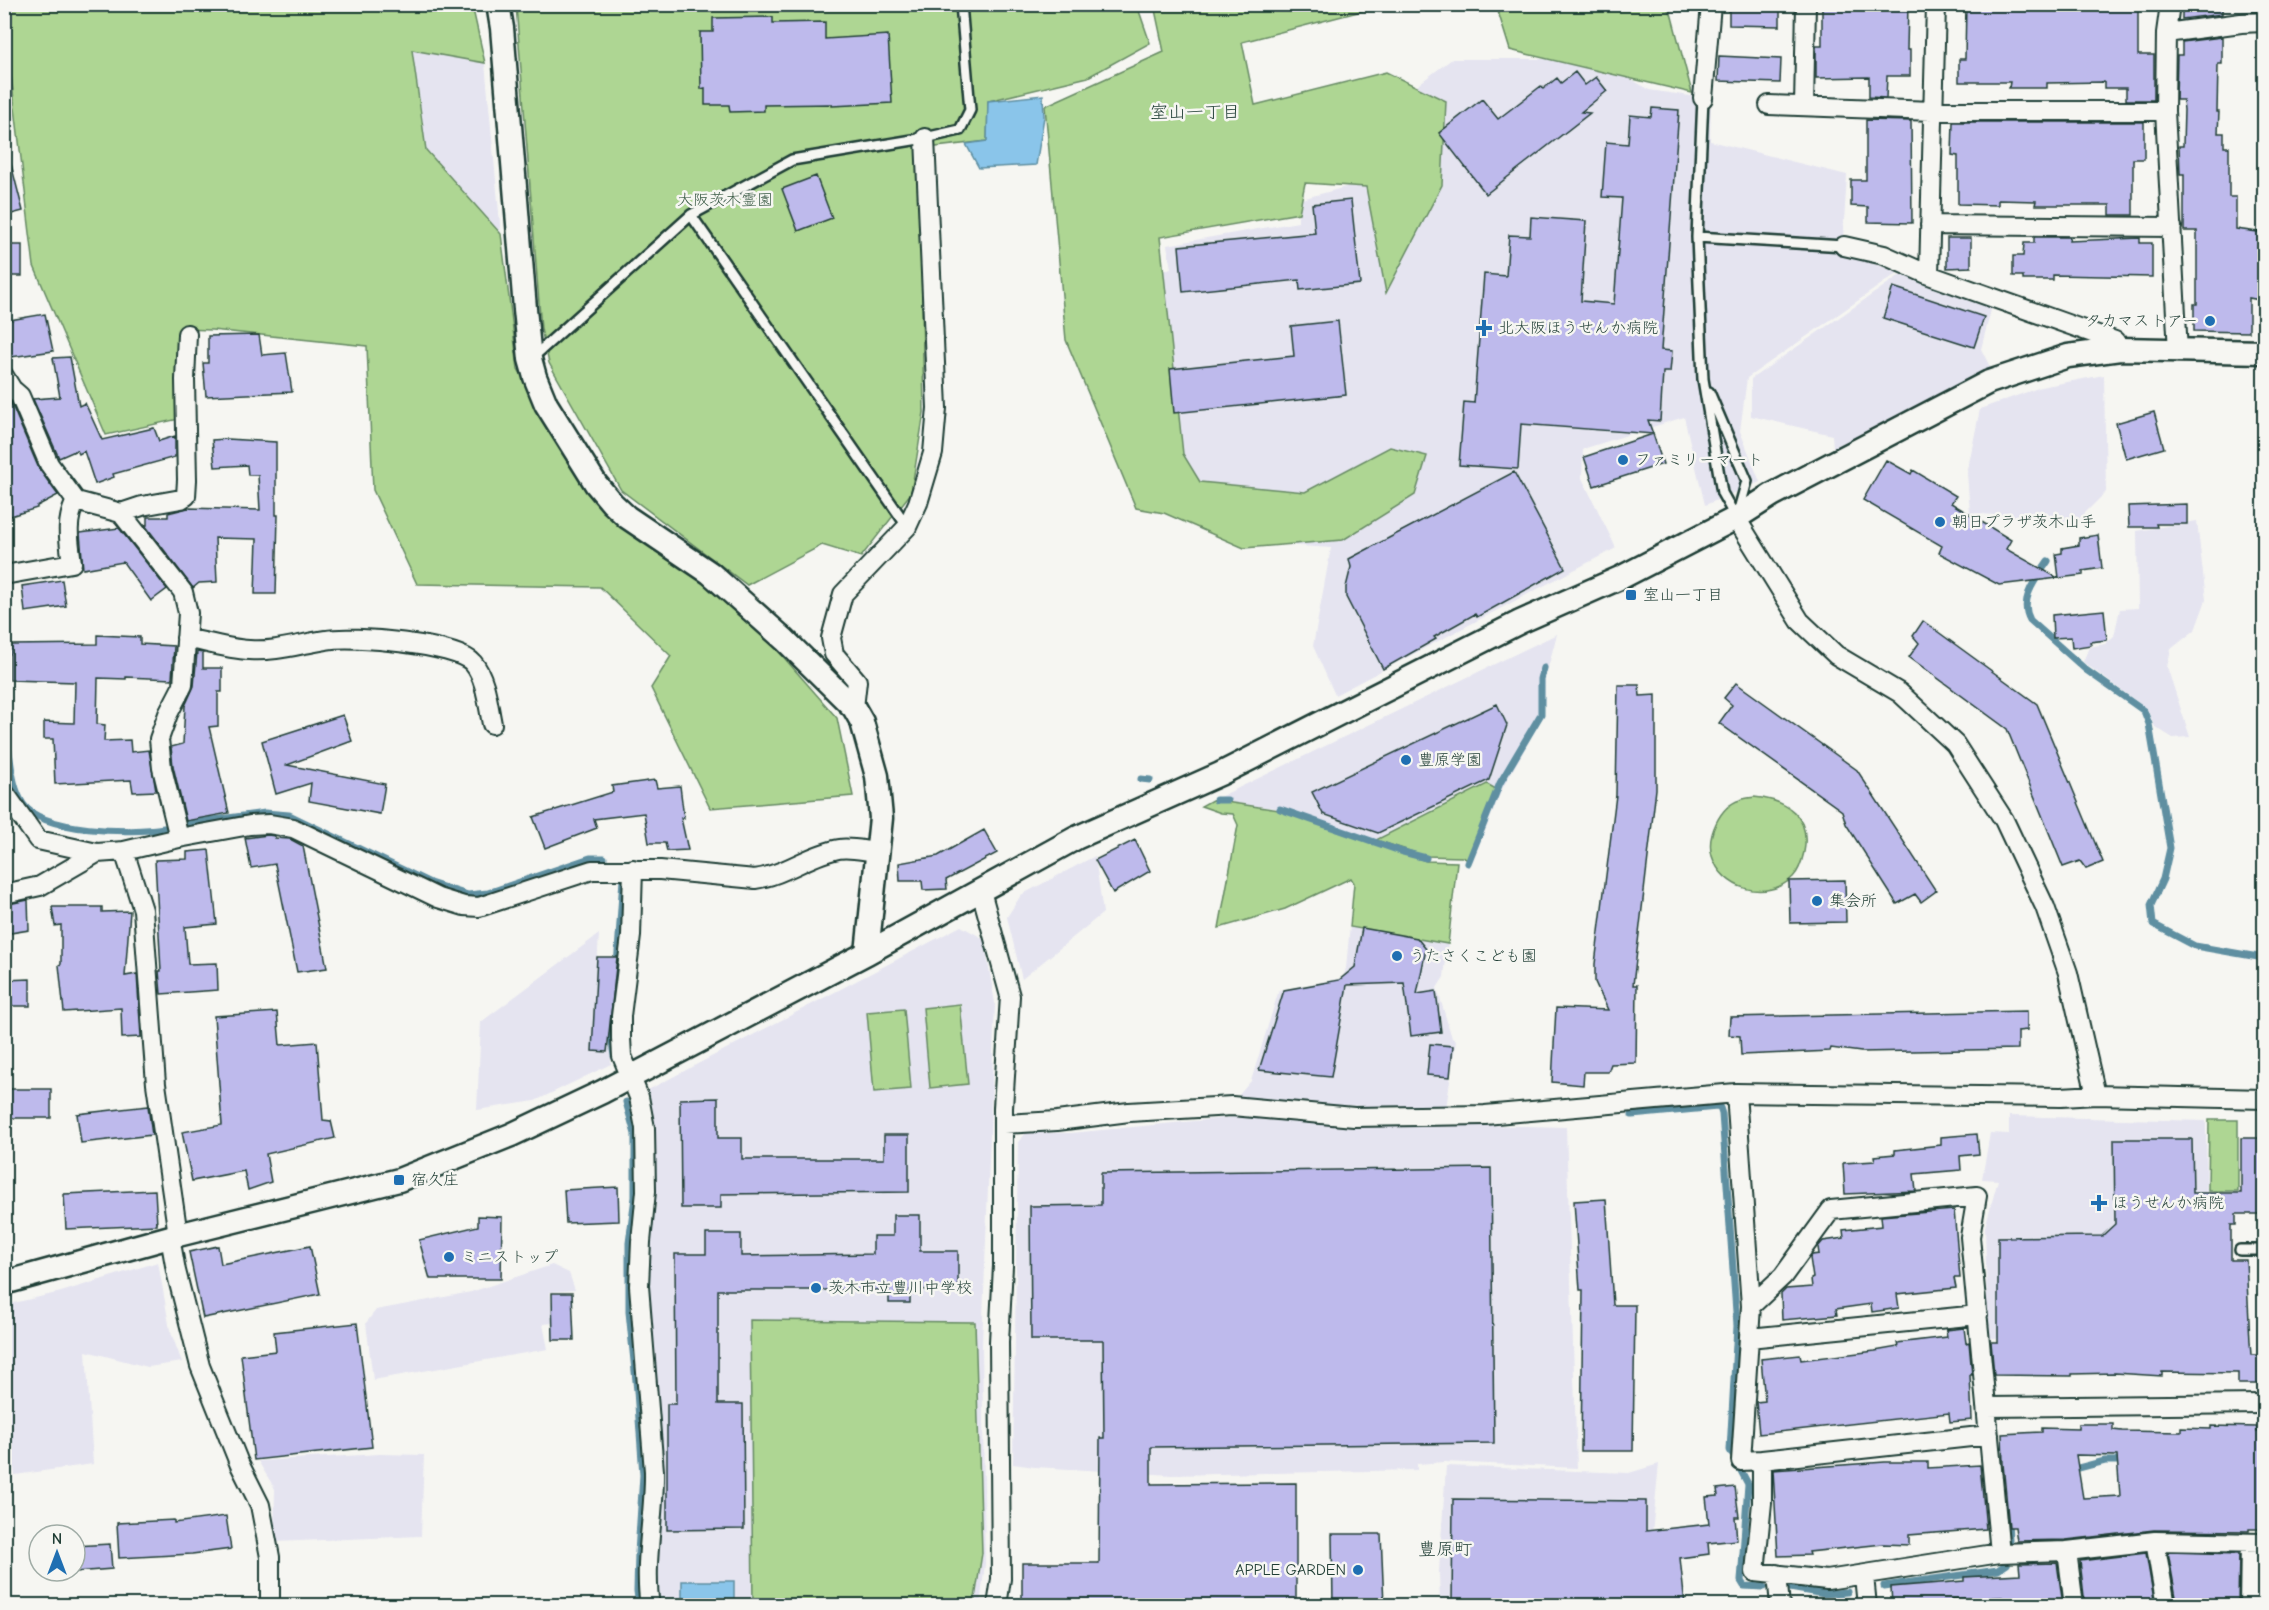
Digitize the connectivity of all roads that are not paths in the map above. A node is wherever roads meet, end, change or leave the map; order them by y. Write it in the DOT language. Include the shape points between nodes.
graph roads {
  1 [pos="498,4"];
  2 [pos="960,4"];
  3 [pos="1711,4"];
  4 [pos="1806,4"];
  5 [pos="1936,4"];
  6 [pos="2170,4"];
  7 [pos="2265,22"];
  8 [pos="2166,33"];
  9 [pos="1703,98"];
  10 [pos="1770,105"];
  11 [pos="1804,106"];
  12 [pos="1933,111"];
  13 [pos="2165,111"];
  14 [pos="925,138"];
  15 [pos="691,215"];
  16 [pos="1930,225"];
  17 [pos="2172,227"];
  18 [pos="1697,237"];
  19 [pos="1844,246"];
  20 [pos="1929,275"];
  21 [pos="187,334"];
  22 [pos="2120,349"];
  23 [pos="2178,352"];
  24 [pos="2265,352"];
  25 [pos="530,359"];
  26 [pos="1703,379"];
  27 [pos="7,386"];
  28 [pos="76,501"];
  29 [pos="121,513"];
  30 [pos="1737,518"];
  31 [pos="907,527"];
  32 [pos="4,575"];
  33 [pos="186,638"];
  34 [pos="854,708"];
  35 [pos="492,724"];
  36 [pos="4,792"];
  37 [pos="179,838"];
  38 [pos="124,851"];
  39 [pos="877,852"];
  40 [pos="97,853"];
  41 [pos="633,868"];
  42 [pos="981,891"];
  43 [pos="4,894"];
  44 [pos="867,953"];
  45 [pos="630,1077"];
  46 [pos="1737,1093"];
  47 [pos="2096,1095"];
  48 [pos="2265,1099"];
  49 [pos="1003,1124"];
  50 [pos="174,1236"];
  51 [pos="2240,1250"];
  52 [pos="2265,1250"];
  53 [pos="4,1284"];
  54 [pos="1751,1306"];
  55 [pos="1978,1315"];
  56 [pos="1749,1338"];
  57 [pos="2265,1404"];
  58 [pos="1986,1407"];
  59 [pos="1989,1435"];
  60 [pos="1762,1460"];
  61 [pos="2155,1542"];
  62 [pos="2257,1543"];
  63 [pos="2067,1551"];
  64 [pos="2000,1553"];
  65 [pos="1777,1575"];
  66 [pos="1864,1576"];
  67 [pos="270,1605"];
  68 [pos="650,1605"];
  69 [pos="997,1605"];
  70 [pos="1780,1605"];
  71 [pos="1868,1605"];
  72 [pos="2074,1605"];
  73 [pos="2166,1605"];
  74 [pos="2249,1605"];
  1 -- 25 [label="street"];
  2 -- 14 [label="lane" via="970,110 960,130"];
  3 -- 9 [label="street"];
  4 -- 11 [label="street"];
  5 -- 12 [label="street"];
  6 -- 8 [label="street"];
  7 -- 8 [label="street"];
  8 -- 13 [label="street"];
  9 -- 18 [label="lane"];
  10 -- 11 [label="street"];
  11 -- 12 [label="street"];
  12 -- 13 [label="street"];
  12 -- 16 [label="street"];
  13 -- 17 [label="street"];
  14 -- 15 [label="lane" via="792,160"];
  14 -- 31 [label="street" via="937,408 933,453"];
  15 -- 25 [label="lane"];
  15 -- 31 [label="lane"];
  16 -- 17 [label="street"];
  16 -- 20 [label="street"];
  17 -- 23 [label="street"];
  18 -- 19 [label="lane"];
  18 -- 26 [label="lane"];
  19 -- 20 [label="street" via="1884,255"];
  20 -- 22 [label="street" via="2115,341"];
  21 -- 29 [label="street" via="186,496"];
  22 -- 23 [label="street"];
  22 -- 30 [label="street" via="2068,356 1989,382 1772,495"];
  23 -- 24 [label="street"];
  25 -- 34 [label="street" via="546,404 596,484 612,502 627,517 710,573"];
  26 -- 30 [label="lane" via="1722,493"];
  26 -- 30 [label="lane" via="1747,481"];
  27 -- 28 [label="street" via="20,396 49,464"];
  28 -- 29 [label="street"];
  28 -- 32 [label="street" via="67,531 72,563"];
  29 -- 33 [label="street" via="183,592 188,613"];
  30 -- 42 [label="street" via="1622,577 1520,622 1220,774 1076,838"];
  30 -- 47 [label="street" via="1800,621 1836,655 1900,693 1955,744 2004,820 2045,908 2068,974"];
  31 -- 34 [label="street" via="843,594 831,638 834,654 857,681"];
  33 -- 35 [label="street" via="248,650 283,650 327,639 364,639 460,655 473,663 483,682"];
  33 -- 37 [label="street" via="183,685 159,740"];
  34 -- 39 [label="street" via="862,722 877,776 881,818"];
  36 -- 40 [label="street" via="38,840"];
  37 -- 38 [label="street"];
  37 -- 41 [label="street" via="250,825 281,824 438,898 478,908 582,873"];
  38 -- 40 [label="street"];
  38 -- 50 [label="street" via="142,910 156,1084"];
  39 -- 41 [label="street" via="836,850 756,879"];
  39 -- 44 [label="street"];
  40 -- 43 [label="street" via="40,886"];
  41 -- 45 [label="street" via="631,936 621,1016 622,1056"];
  42 -- 44 [label="street"];
  42 -- 49 [label="street" via="1010,996"];
  44 -- 45 [label="street"];
  45 -- 50 [label="street" via="511,1135 399,1180"];
  45 -- 68 [label="street" via="639,1097 647,1162 639,1286 654,1471 647,1564"];
  46 -- 47 [label="street"];
  46 -- 49 [label="street" via="1485,1115 1354,1117 1232,1106"];
  46 -- 54 [label="street"];
  47 -- 48 [label="street"];
  49 -- 69 [label="street" via="999,1342 1001,1579"];
  50 -- 53 [label="street"];
  50 -- 67 [label="street" via="176,1271 200,1366 238,1462 260,1505 270,1557"];
  51 -- 52 [label="lane"];
  54 -- 55 [label="street" via="1783,1276 1831,1210 1977,1196 1970,1238"];
  54 -- 56 [label="street"];
  55 -- 56 [label="street"];
  55 -- 58 [label="street"];
  56 -- 60 [label="street" via="1741,1461"];
  57 -- 58 [label="street"];
  58 -- 59 [label="street"];
  59 -- 60 [label="street"];
  59 -- 64 [label="street"];
  60 -- 65 [label="street" via="1755,1572"];
  61 -- 62 [label="street"];
  61 -- 63 [label="street"];
  61 -- 73 [label="street"];
  62 -- 74 [label="street"];
  63 -- 64 [label="street"];
  63 -- 72 [label="street"];
  64 -- 66 [label="street"];
  65 -- 66 [label="street" via="1827,1580"];
  65 -- 70 [label="street"];
  66 -- 71 [label="street"];
}
